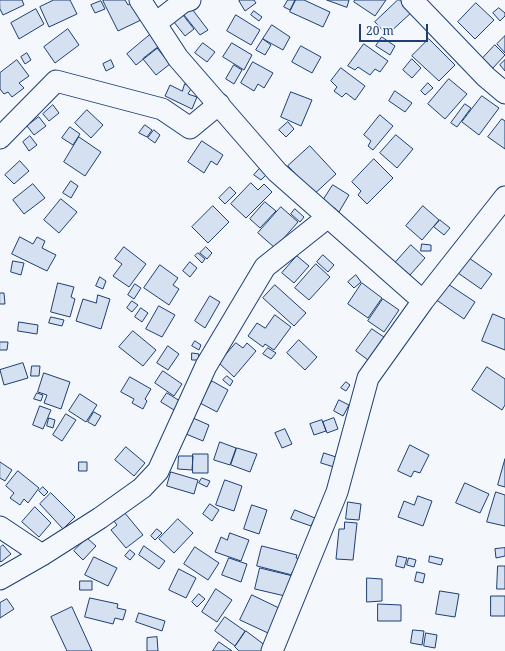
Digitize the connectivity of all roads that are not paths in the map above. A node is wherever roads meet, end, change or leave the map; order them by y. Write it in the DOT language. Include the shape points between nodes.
graph roads {
  1 [pos="140,0"];
  2 [pos="190,0"];
  3 [pos="412,0"];
  4 [pos="156,23"];
  5 [pos="505,93"];
  6 [pos="219,104"];
  7 [pos="0,138"];
  8 [pos="505,197"];
  9 [pos="328,217"];
  10 [pos="423,301"];
  11 [pos="0,527"];
  12 [pos="42,555"];
  13 [pos="0,579"];
  14 [pos="272,651"];
  1 -- 4 [label="street"];
  2 -- 4 [label="street"];
  3 -- 5 [label="street" via="486,77"];
  4 -- 6 [label="street" via="178,58"];
  6 -- 7 [label="street" via="190,128 162,109 56,81"];
  6 -- 9 [label="street" via="277,172"];
  8 -- 10 [label="street"];
  9 -- 10 [label="street"];
  9 -- 12 [label="street" via="266,267 206,366 158,471 142,488"];
  10 -- 14 [label="street" via="368,378 337,492"];
  11 -- 12 [label="street"];
  12 -- 13 [label="street"];
}
